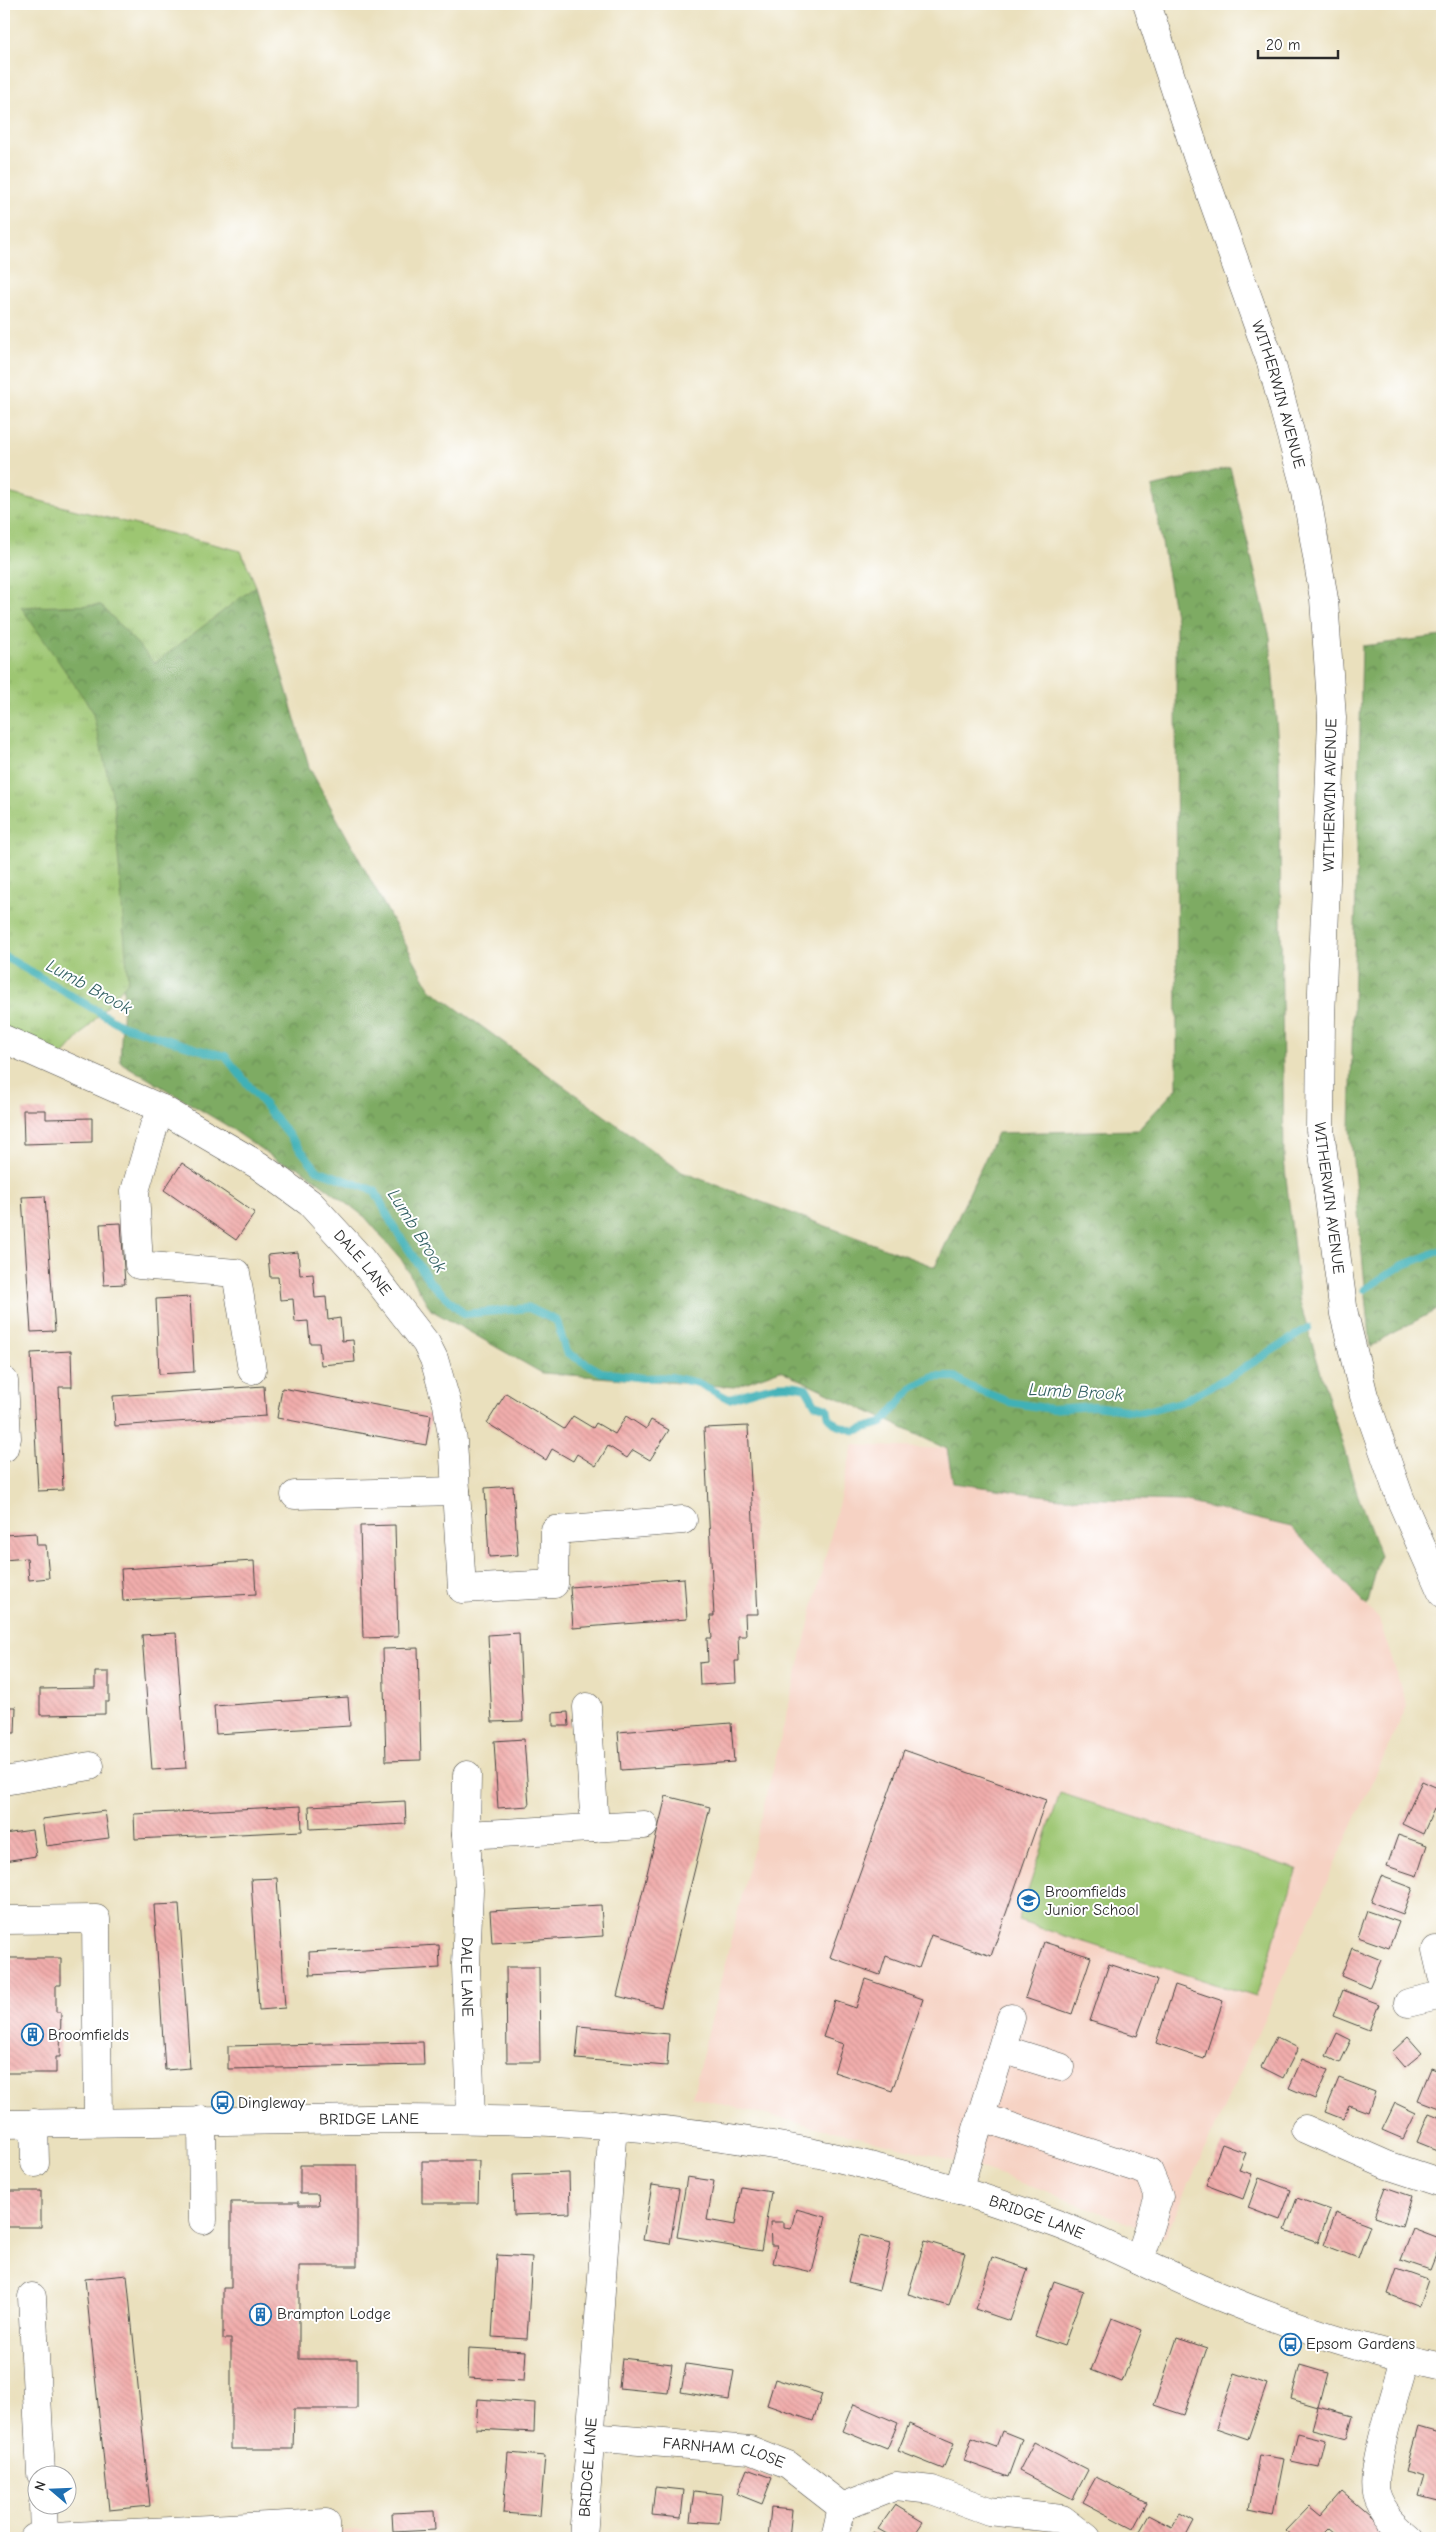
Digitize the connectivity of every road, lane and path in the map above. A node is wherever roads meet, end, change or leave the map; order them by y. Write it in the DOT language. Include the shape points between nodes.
graph roads {
  1 [pos="1147,4"];
  2 [pos="4,1038"];
  3 [pos="162,1109"];
  4 [pos="252,1370"];
  5 [pos="4,1381"];
  6 [pos="4,1448"];
  7 [pos="456,1490"];
  8 [pos="295,1495"];
  9 [pos="683,1520"];
  10 [pos="1442,1594"];
  11 [pos="587,1707"];
  12 [pos="90,1766"];
  13 [pos="467,1775"];
  14 [pos="4,1780"];
  15 [pos="644,1825"];
  16 [pos="596,1828"];
  17 [pos="466,1834"];
  18 [pos="4,1920"];
  19 [pos="1442,1995"];
  20 [pos="1408,2003"];
  21 [pos="1011,2018"];
  22 [pos="1002,2049"];
  23 [pos="1060,2067"];
  24 [pos="981,2117"];
  25 [pos="471,2119"];
  26 [pos="202,2120"];
  27 [pos="98,2122"];
  28 [pos="4,2124"];
  29 [pos="34,2124"];
  30 [pos="614,2125"];
  31 [pos="1305,2129"];
  32 [pos="35,2163"];
  33 [pos="1442,2183"];
  34 [pos="958,2192"];
  35 [pos="203,2220"];
  36 [pos="1138,2260"];
  37 [pos="32,2297"];
  38 [pos="1405,2359"];
  39 [pos="1442,2367"];
  40 [pos="590,2438"];
  41 [pos="40,2464"];
  42 [pos="842,2507"];
  43 [pos="42,2514"];
  44 [pos="39,2538"];
  45 [pos="326,2538"];
  46 [pos="583,2538"];
  47 [pos="835,2538"];
  48 [pos="1087,2538"];
  49 [pos="1411,2538"];
  1 -- 10 [label="street, WITHERWIN AVENUE" via="1271,362 1306,491 1324,599 1332,718 1320,1130 1344,1314 1364,1396 1400,1498"];
  2 -- 3 [label="street, DALE LANE"];
  3 -- 4 [label="street" via="135,1191 139,1265 236,1273"];
  3 -- 7 [label="street, DALE LANE" via="258,1165 310,1203 393,1298 426,1342 434,1359 447,1404"];
  5 -- 6 [label="street" via="7,1438"];
  7 -- 8 [label="street"];
  7 -- 9 [label="street, DALE LANE" via="462,1589 554,1584 555,1530"];
  11 -- 16 [label="street"];
  12 -- 14 [label="street"];
  13 -- 17 [label="street, DALE LANE"];
  15 -- 16 [label="street"];
  16 -- 17 [label="street"];
  17 -- 25 [label="street, DALE LANE"];
  18 -- 27 [label="street" via="96,1919"];
  19 -- 20 [label="street"];
  21 -- 22 [label="street"];
  22 -- 23 [label="street"];
  22 -- 24 [label="street"];
  24 -- 34 [label="street"];
  24 -- 36 [label="street" via="1149,2172 1159,2196"];
  25 -- 26 [label="street, BRIDGE LANE"];
  25 -- 30 [label="street, BRIDGE LANE"];
  26 -- 27 [label="street, BRIDGE LANE"];
  26 -- 35 [label="street"];
  27 -- 29 [label="street, BRIDGE LANE"];
  28 -- 29 [label="street, BRIDGE LANE"];
  29 -- 32 [label="street"];
  30 -- 34 [label="street, BRIDGE LANE" via="774,2146 861,2163"];
  30 -- 40 [label="street, BRIDGE LANE"];
  31 -- 33 [label="street" via="1387,2165"];
  34 -- 36 [label="street, BRIDGE LANE" via="1060,2225"];
  36 -- 38 [label="street, BRIDGE LANE" via="1231,2301 1348,2343"];
  37 -- 41 [label="street"];
  38 -- 39 [label="street, BRIDGE LANE"];
  38 -- 49 [label="street" via="1375,2473 1375,2484 1380,2505"];
  40 -- 42 [label="street, FARNHAM CLOSE" via="750,2450 788,2465"];
  40 -- 46 [label="street, BRIDGE LANE"];
  42 -- 47 [label="street"];
  42 -- 48 [label="street" via="896,2486 932,2490 989,2512 1062,2519"];
  43 -- 44 [label="street"];
  44 -- 45 [label="street" via="326,2523"];
}
